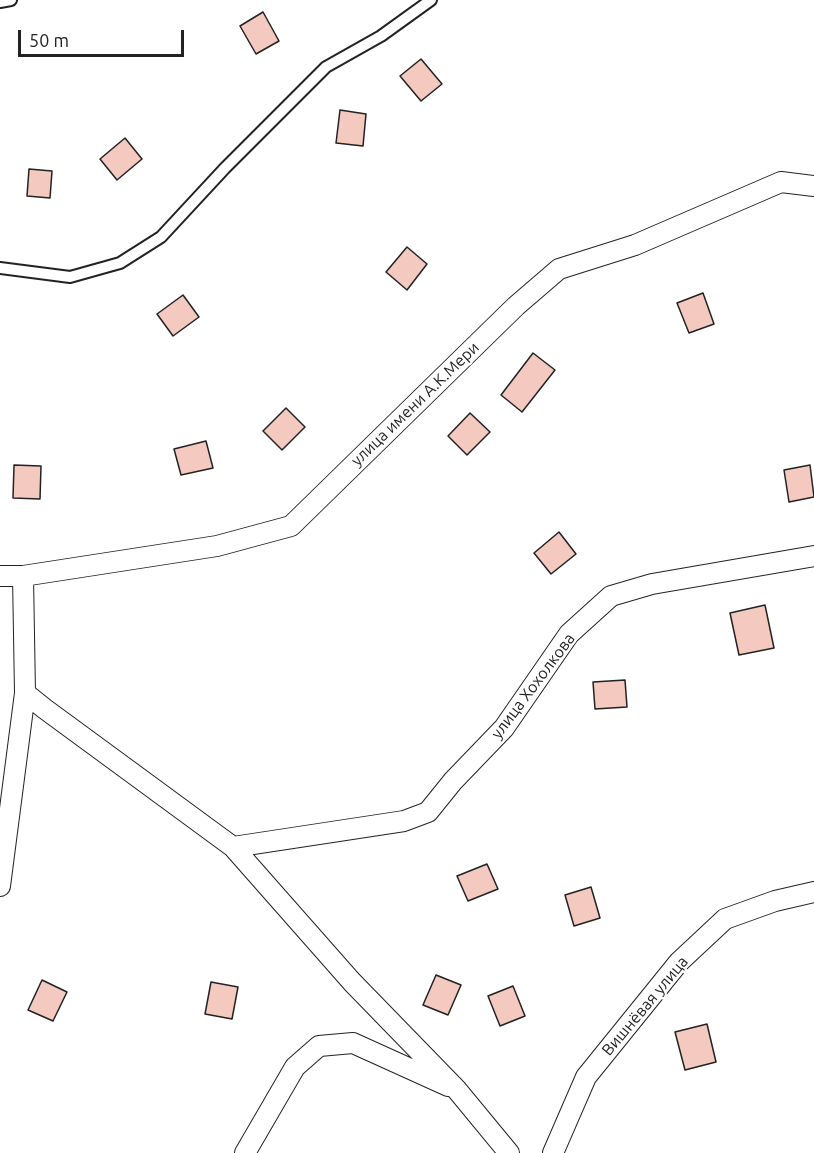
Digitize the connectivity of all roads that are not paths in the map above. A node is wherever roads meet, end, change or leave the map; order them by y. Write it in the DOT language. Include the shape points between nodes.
graph roads {
  1 [pos="11,0"];
  2 [pos="431,0"];
  3 [pos="0,2"];
  4 [pos="814,186"];
  5 [pos="0,268"];
  6 [pos="814,556"];
  7 [pos="0,576"];
  8 [pos="23,576"];
  9 [pos="25,693"];
  10 [pos="233,847"];
  11 [pos="0,886"];
  12 [pos="814,891"];
  13 [pos="458,1090"];
  14 [pos="245,1153"];
  15 [pos="509,1153"];
  16 [pos="553,1153"];
  1 -- 3 [label="lane"];
  2 -- 5 [label="lane" via="381,36 326,67 161,237 120,263 70,277"];
  4 -- 8 [label="street, улица имени А.К.Мери" via="781,182 635,245 559,269 516,306 291,526 217,546"];
  6 -- 10 [label="street, улица Хохолкова" via="652,584 611,596 569,634 504,728 428,812 404,820"];
  7 -- 8 [label="street, улица имени А.К.Мери"];
  8 -- 9 [label="street"];
  9 -- 10 [label="street"];
  9 -- 11 [label="street"];
  10 -- 13 [label="street" via="352,982"];
  12 -- 16 [label="street, Вишнёвая улица" via="725,920 679,962 586,1077"];
  13 -- 14 [label="street" via="353,1043 319,1046 295,1067"];
  13 -- 15 [label="street"];
}
